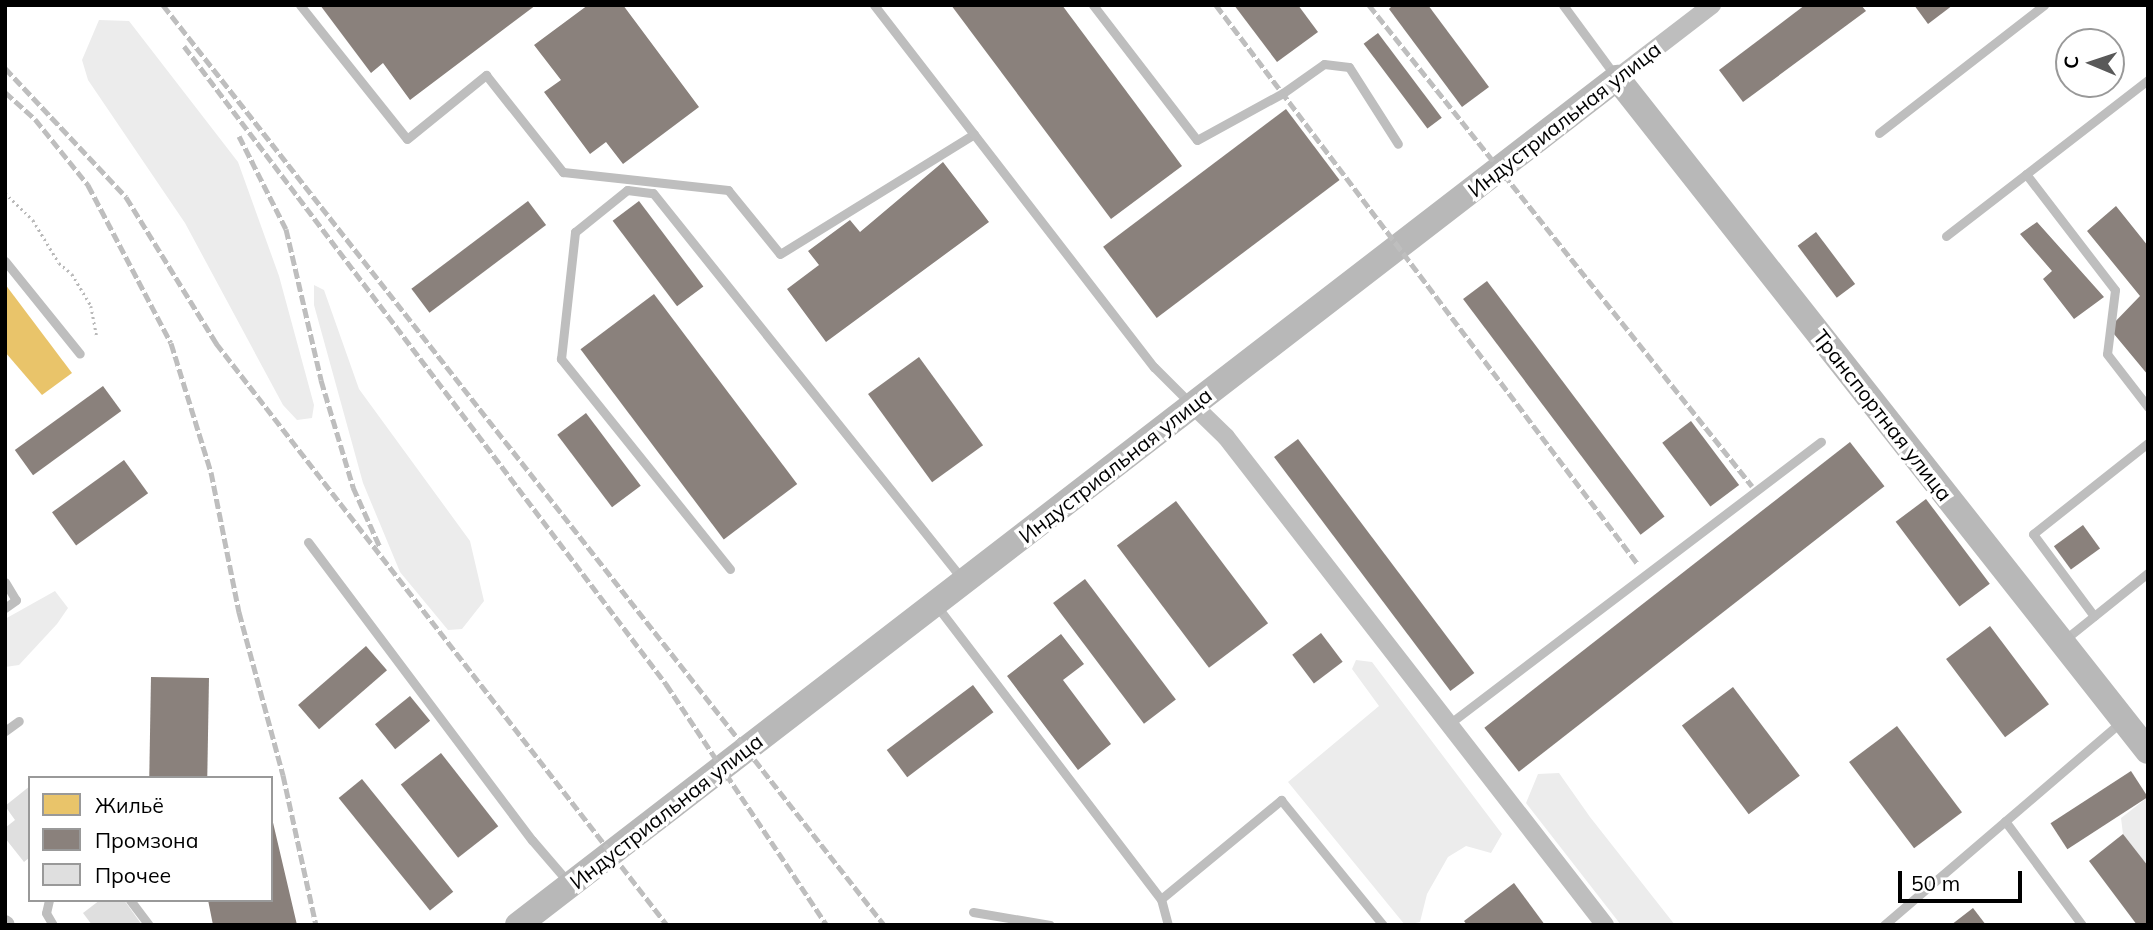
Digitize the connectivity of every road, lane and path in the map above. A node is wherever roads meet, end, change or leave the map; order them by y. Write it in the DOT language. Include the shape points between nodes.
graph roads {
  1 [pos="300,5"];
  2 [pos="874,5"];
  3 [pos="1093,5"];
  4 [pos="1563,5"];
  5 [pos="1712,5"];
  6 [pos="2044,5"];
  7 [pos="1617,78"];
  8 [pos="2148,80"];
  9 [pos="1879,133"];
  10 [pos="974,134"];
  11 [pos="1398,144"];
  12 [pos="2026,174"];
  13 [pos="5,193"];
  14 [pos="1946,236"];
  15 [pos="5,261"];
  16 [pos="97,337"];
  17 [pos="80,354"];
  18 [pos="1193,405"];
  19 [pos="2148,407"];
  20 [pos="1821,442"];
  21 [pos="2148,443"];
  22 [pos="308,542"];
  23 [pos="730,569"];
  24 [pos="2148,573"];
  25 [pos="964,581"];
  26 [pos="5,582"];
  27 [pos="935,604"];
  28 [pos="5,608"];
  29 [pos="2094,616"];
  30 [pos="2062,642"];
  31 [pos="2123,720"];
  32 [pos="19,721"];
  33 [pos="1449,724"];
  34 [pos="5,731"];
  35 [pos="2148,751"];
  36 [pos="2005,821"];
  37 [pos="571,884"];
  38 [pos="1161,899"];
  39 [pos="49,902"];
  40 [pos="132,902"];
  41 [pos="973,912"];
  42 [pos="53,925"];
  43 [pos="149,925"];
  44 [pos="518,925"];
  45 [pos="1050,925"];
  46 [pos="1168,925"];
  47 [pos="1383,925"];
  48 [pos="1605,925"];
  49 [pos="1884,925"];
  50 [pos="2082,925"];
  1 -- 10 [label="lane" via="407,139 486,75 563,172 728,190 780,254"];
  2 -- 10 [label="lane"];
  3 -- 11 [label="lane" via="1197,140 1283,93 1324,64 1349,66"];
  4 -- 7 [label="lane"];
  5 -- 7 [label="street, Индустриальная улица"];
  6 -- 9 [label="lane"];
  7 -- 18 [label="street, Индустриальная улица"];
  7 -- 30 [label="street, Транспортная улица"];
  8 -- 12 [label="lane"];
  10 -- 18 [label="lane" via="1154,367"];
  12 -- 14 [label="lane"];
  12 -- 19 [label="lane" via="2115,290 2107,354"];
  13 -- 16 [label="path" via="33,220 59,263 72,274 91,306"];
  15 -- 17 [label="lane"];
  18 -- 25 [label="street, Индустриальная улица"];
  18 -- 33 [label="street" via="1226,437"];
  20 -- 33 [label="lane"];
  21 -- 29 [label="lane" via="2033,534"];
  22 -- 37 [label="lane" via="532,840"];
  23 -- 25 [label="lane" via="561,359 575,232 627,190 653,193"];
  24 -- 29 [label="lane"];
  25 -- 27 [label="street, Индустриальная улица"];
  26 -- 28 [label="lane" via="16,600"];
  27 -- 37 [label="street, Индустриальная улица"];
  27 -- 38 [label="lane"];
  29 -- 30 [label="lane"];
  30 -- 31 [label="street, Транспортная улица"];
  31 -- 35 [label="street, Транспортная улица"];
  31 -- 36 [label="lane"];
  32 -- 34 [label="lane"];
  33 -- 48 [label="street"];
  36 -- 49 [label="lane"];
  36 -- 50 [label="lane"];
  37 -- 44 [label="street, Индустриальная улица"];
  38 -- 46 [label="lane"];
  38 -- 47 [label="lane" via="1281,800"];
  39 -- 42 [label="lane" via="46,913"];
  40 -- 43 [label="lane"];
  41 -- 45 [label="lane"];
}
